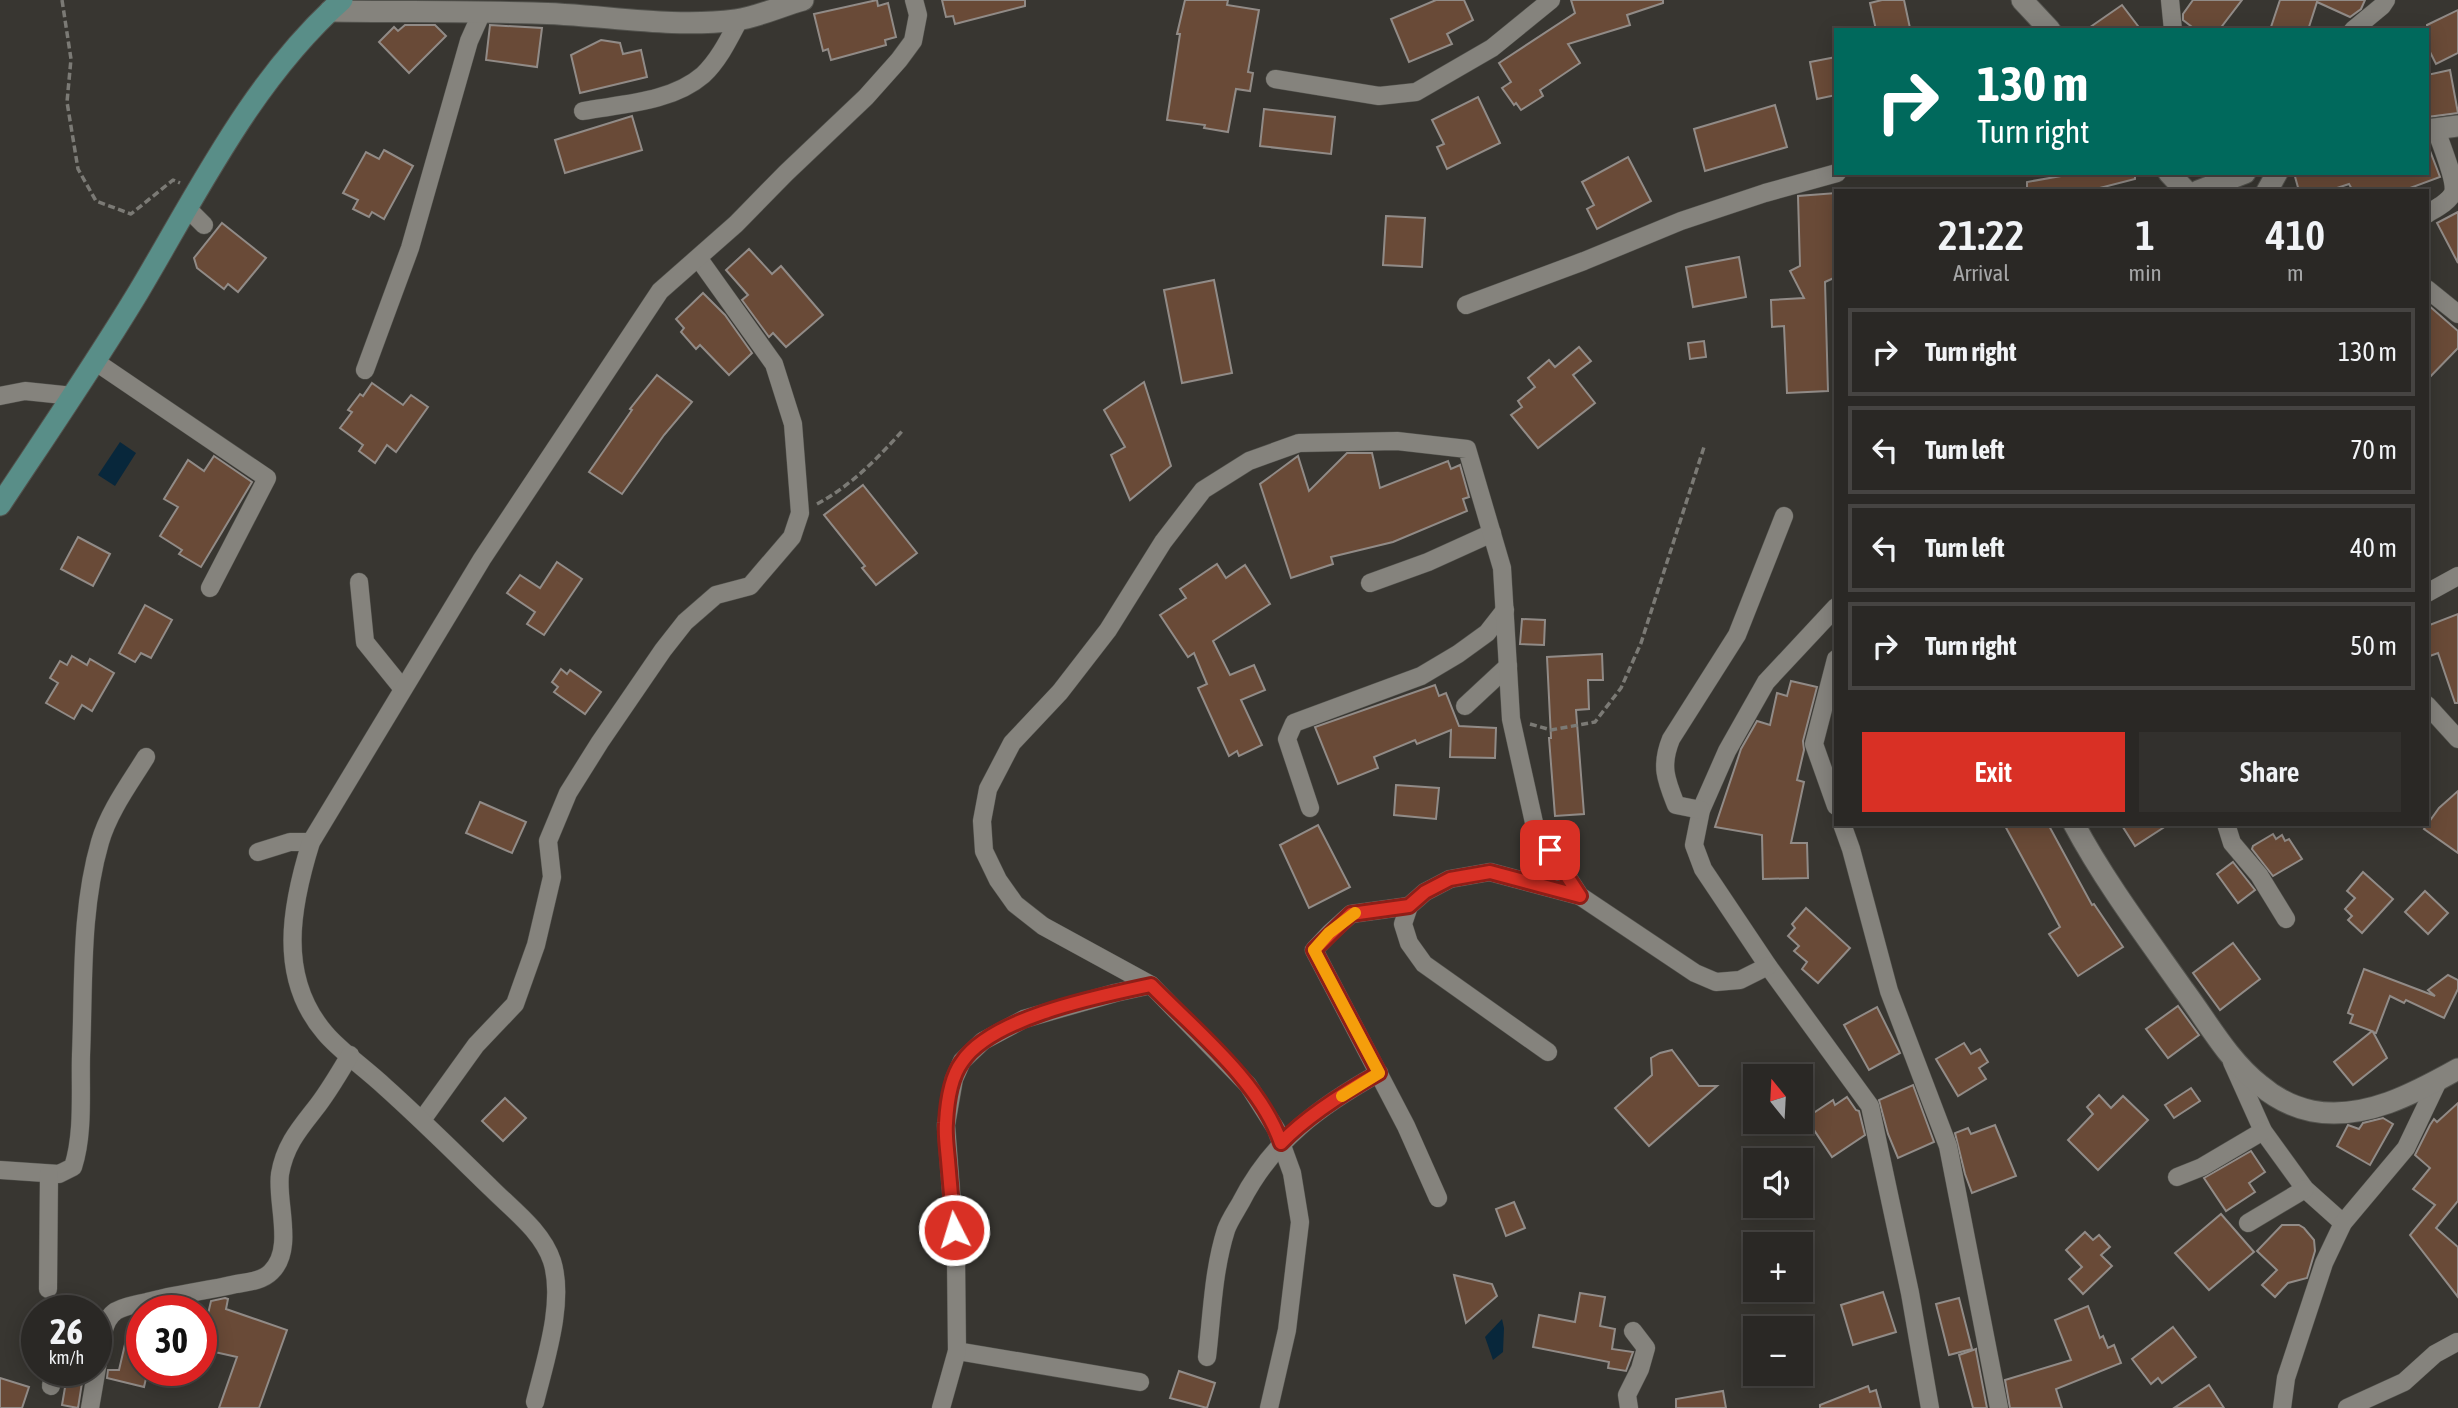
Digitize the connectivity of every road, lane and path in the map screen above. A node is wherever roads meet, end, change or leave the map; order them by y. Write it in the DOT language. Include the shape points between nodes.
graph roads {
  1 [pos="62,0"];
  2 [pos="803,0"];
  3 [pos="914,0"];
  4 [pos="1551,0"];
  5 [pos="2022,0"];
  6 [pos="2171,0"];
  7 [pos="2386,0"];
  8 [pos="336,6"];
  9 [pos="482,12"];
  10 [pos="739,20"];
  11 [pos="2048,28"];
  12 [pos="2174,28"];
  13 [pos="2355,28"];
  14 [pos="1275,79"];
  15 [pos="583,111"];
  16 [pos="2458,126"];
  17 [pos="2432,130"];
  18 [pos="1834,174"];
  19 [pos="2171,175"];
  20 [pos="2240,175"];
  21 [pos="2184,189"];
  22 [pos="2203,189"];
  23 [pos="193,200"];
  24 [pos="2429,213"];
  25 [pos="204,225"];
  26 [pos="699,259"];
  27 [pos="2429,291"];
  28 [pos="1466,305"];
  29 [pos="2458,314"];
  30 [pos="96,362"];
  31 [pos="365,370"];
  32 [pos="129,394"];
  33 [pos="0,396"];
  34 [pos="73,396"];
  35 [pos="904,429"];
  36 [pos="1704,447"];
  37 [pos="0,505"];
  38 [pos="800,513"];
  39 [pos="1784,516"];
  40 [pos="1492,533"];
  41 [pos="2458,576"];
  42 [pos="359,582"];
  43 [pos="1370,583"];
  44 [pos="210,588"];
  45 [pos="2429,592"];
  46 [pos="1834,609"];
  47 [pos="1505,610"];
  48 [pos="1508,666"];
  49 [pos="1834,667"];
  50 [pos="403,689"];
  51 [pos="1465,706"];
  52 [pos="2429,707"];
  53 [pos="1511,719"];
  54 [pos="2458,739"];
  55 [pos="146,757"];
  56 [pos="1834,800"];
  57 [pos="1310,808"];
  58 [pos="1701,810"];
  59 [pos="1843,826"];
  60 [pos="2075,826"];
  61 [pos="2227,826"];
  62 [pos="311,842"];
  63 [pos="258,852"];
  64 [pos="1580,896"];
  65 [pos="1409,906"];
  66 [pos="2286,919"];
  67 [pos="1768,966"];
  68 [pos="1151,985"];
  69 [pos="1548,1052"];
  70 [pos="2228,1052"];
  71 [pos="351,1055"];
  72 [pos="2458,1069"];
  73 [pos="1379,1073"];
  74 [pos="2439,1079"];
  75 [pos="422,1120"];
  76 [pos="2263,1131"];
  77 [pos="1281,1143"];
  78 [pos="0,1170"];
  79 [pos="49,1174"];
  80 [pos="2177,1177"];
  81 [pos="2305,1189"];
  82 [pos="1438,1198"];
  83 [pos="2248,1223"];
  84 [pos="2343,1223"];
  85 [pos="48,1289"];
  86 [pos="112,1314"];
  87 [pos="1633,1331"];
  88 [pos="2457,1342"];
  89 [pos="957,1351"];
  90 [pos="1207,1357"];
  91 [pos="1140,1382"];
  92 [pos="93,1386"];
  93 [pos="535,1402"];
  94 [pos="90,1408"];
  95 [pos="941,1408"];
  96 [pos="1269,1408"];
  97 [pos="1629,1408"];
  98 [pos="1930,1408"];
  99 [pos="1999,1408"];
  100 [pos="2282,1408"];
  101 [pos="2347,1408"];
  1 -- 23 [label="path" via="71,59 67,102 78,169 96,201 131,214 173,180"];
  2 -- 10 [label="street"];
  3 -- 26 [label="street" via="918,15 913,41 899,60"];
  4 -- 14 [label="street" via="1492,48 1416,92 1379,96"];
  5 -- 11 [label="street"];
  6 -- 12 [label="street"];
  7 -- 13 [label="street"];
  8 -- 9 [label="street"];
  8 -- 23 [label="main road" via="244,114"];
  9 -- 10 [label="street" via="657,24"];
  9 -- 31 [label="street" via="469,41 410,248"];
  10 -- 15 [label="street" via="722,52 685,88"];
  16 -- 17 [label="street"];
  17 -- 24 [label="street" via="2453,192"];
  18 -- 28 [label="street" via="1681,221"];
  19 -- 21 [label="street"];
  20 -- 22 [label="street"];
  23 -- 25 [label="street"];
  23 -- 30 [label="main road"];
  26 -- 38 [label="street" via="774,364 793,424"];
  26 -- 50 [label="street" via="660,291 482,559"];
  27 -- 29 [label="street"];
  30 -- 32 [label="street"];
  30 -- 34 [label="main road"];
  30 -- 44 [label="street" via="267,478"];
  33 -- 34 [label="street" via="25,391"];
  34 -- 37 [label="main road"];
  35 -- 38 [label="path" via="870,467"];
  36 -- 53 [label="path" via="1641,643 1621,688 1595,722 1551,730"];
  38 -- 75 [label="street" via="792,537 750,586 716,595 685,622 568,793 548,841 552,877 536,945 515,1004 476,1045"];
  39 -- 58 [label="street" via="1737,635 1665,754 1676,805"];
  40 -- 43 [label="street"];
  40 -- 47 [label="street" via="1502,568"];
  40 -- 68 [label="street" via="1467,449 1359,441 1299,443 1249,461 1203,490 1163,542 1108,630 1060,692 1012,743 988,789 982,821 984,850 1015,904 1043,926"];
  41 -- 45 [label="street"];
  42 -- 50 [label="street" via="365,642"];
  46 -- 58 [label="street" via="1766,682 1727,751"];
  47 -- 48 [label="street"];
  47 -- 57 [label="street" via="1487,633 1421,676 1294,723 1287,739"];
  48 -- 51 [label="street"];
  48 -- 53 [label="street"];
  49 -- 56 [label="street" via="1814,744"];
  50 -- 62 [label="street"];
  52 -- 54 [label="street"];
  53 -- 64 [label="street" via="1535,827"];
  55 -- 79 [label="street" via="101,841 86,915 76,1157 73,1167"];
  58 -- 67 [label="street" via="1694,845 1703,869"];
  59 -- 99 [label="street" via="1889,990 1948,1146"];
  60 -- 70 [label="street" via="2098,869"];
  61 -- 66 [label="street" via="2232,843 2259,874"];
  62 -- 63 [label="street" via="290,842"];
  62 -- 71 [label="street" via="297,884 293,962 301,994 325,1033"];
  64 -- 65 [label="street" via="1490,872 1450,879"];
  64 -- 67 [label="street" via="1695,973 1716,982 1740,981"];
  65 -- 69 [label="street" via="1403,924 1409,943 1424,964"];
  65 -- 73 [label="street" via="1351,914 1314,950"];
  67 -- 98 [label="street" via="1870,1106"];
  68 -- 77 [label="street" via="1248,1085"];
  68 -- 89 [label="street" via="1024,1019 983,1041 962,1061 946,1125 956,1256"];
  70 -- 74 [label="street" via="2259,1084 2282,1100 2312,1111 2364,1109 2402,1099"];
  70 -- 76 [label="street"];
  71 -- 75 [label="street"];
  71 -- 86 [label="street" via="286,1151 280,1176 282,1243 278,1263 269,1274"];
  72 -- 74 [label="street"];
  73 -- 77 [label="street"];
  73 -- 82 [label="street"];
  74 -- 84 [label="street" via="2406,1148"];
  75 -- 93 [label="street" via="547,1247 556,1296"];
  76 -- 80 [label="street"];
  76 -- 81 [label="street"];
  77 -- 90 [label="street" via="1248,1188 1226,1229"];
  77 -- 96 [label="street" via="1292,1173 1300,1222 1287,1330"];
  78 -- 79 [label="street"];
  79 -- 85 [label="street"];
  81 -- 83 [label="street"];
  81 -- 84 [label="street"];
  84 -- 100 [label="street" via="2324,1263 2286,1378"];
  87 -- 97 [label="street" via="1646,1348 1627,1395"];
  88 -- 101 [label="street" via="2435,1354 2404,1382"];
  89 -- 91 [label="street"];
  89 -- 95 [label="street"];
  92 -- 94 [label="street"];
}
